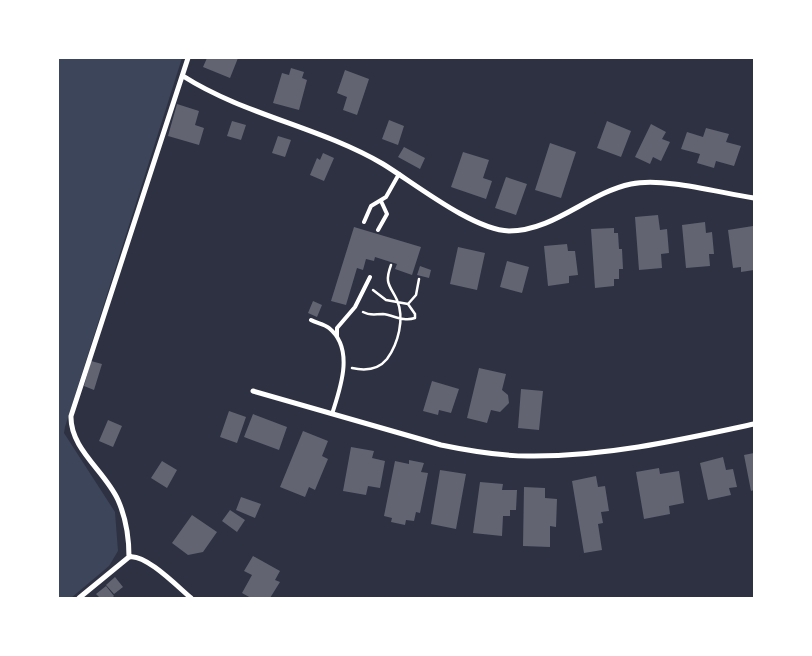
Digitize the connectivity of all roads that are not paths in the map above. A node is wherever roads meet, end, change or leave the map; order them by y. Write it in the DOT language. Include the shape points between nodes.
graph roads {
  1 [pos="188,58"];
  2 [pos="183,76"];
  3 [pos="399,174"];
  4 [pos="754,198"];
  5 [pos="381,201"];
  6 [pos="364,222"];
  7 [pos="378,230"];
  8 [pos="370,278"];
  9 [pos="311,320"];
  10 [pos="337,337"];
  11 [pos="253,391"];
  12 [pos="332,414"];
  13 [pos="754,424"];
  14 [pos="129,556"];
  15 [pos="79,598"];
  16 [pos="191,598"];
  1 -- 2 [label="street"];
  2 -- 3 [label="street" via="235,103 346,146"];
  2 -- 14 [label="street" via="71,416 74,438 118,499 129,538"];
  3 -- 4 [label="street" via="472,220 507,231 541,225 631,184 651,182"];
  3 -- 5 [label="lane"];
  5 -- 6 [label="lane" via="372,206"];
  5 -- 7 [label="lane" via="388,214"];
  8 -- 10 [label="lane" via="355,307 337,328"];
  9 -- 10 [label="lane" via="328,328"];
  10 -- 12 [label="lane" via="343,366"];
  11 -- 12 [label="street"];
  12 -- 13 [label="street" via="441,445 526,456 555,456 658,444"];
  14 -- 15 [label="street"];
  14 -- 16 [label="street" via="147,561"];
}
